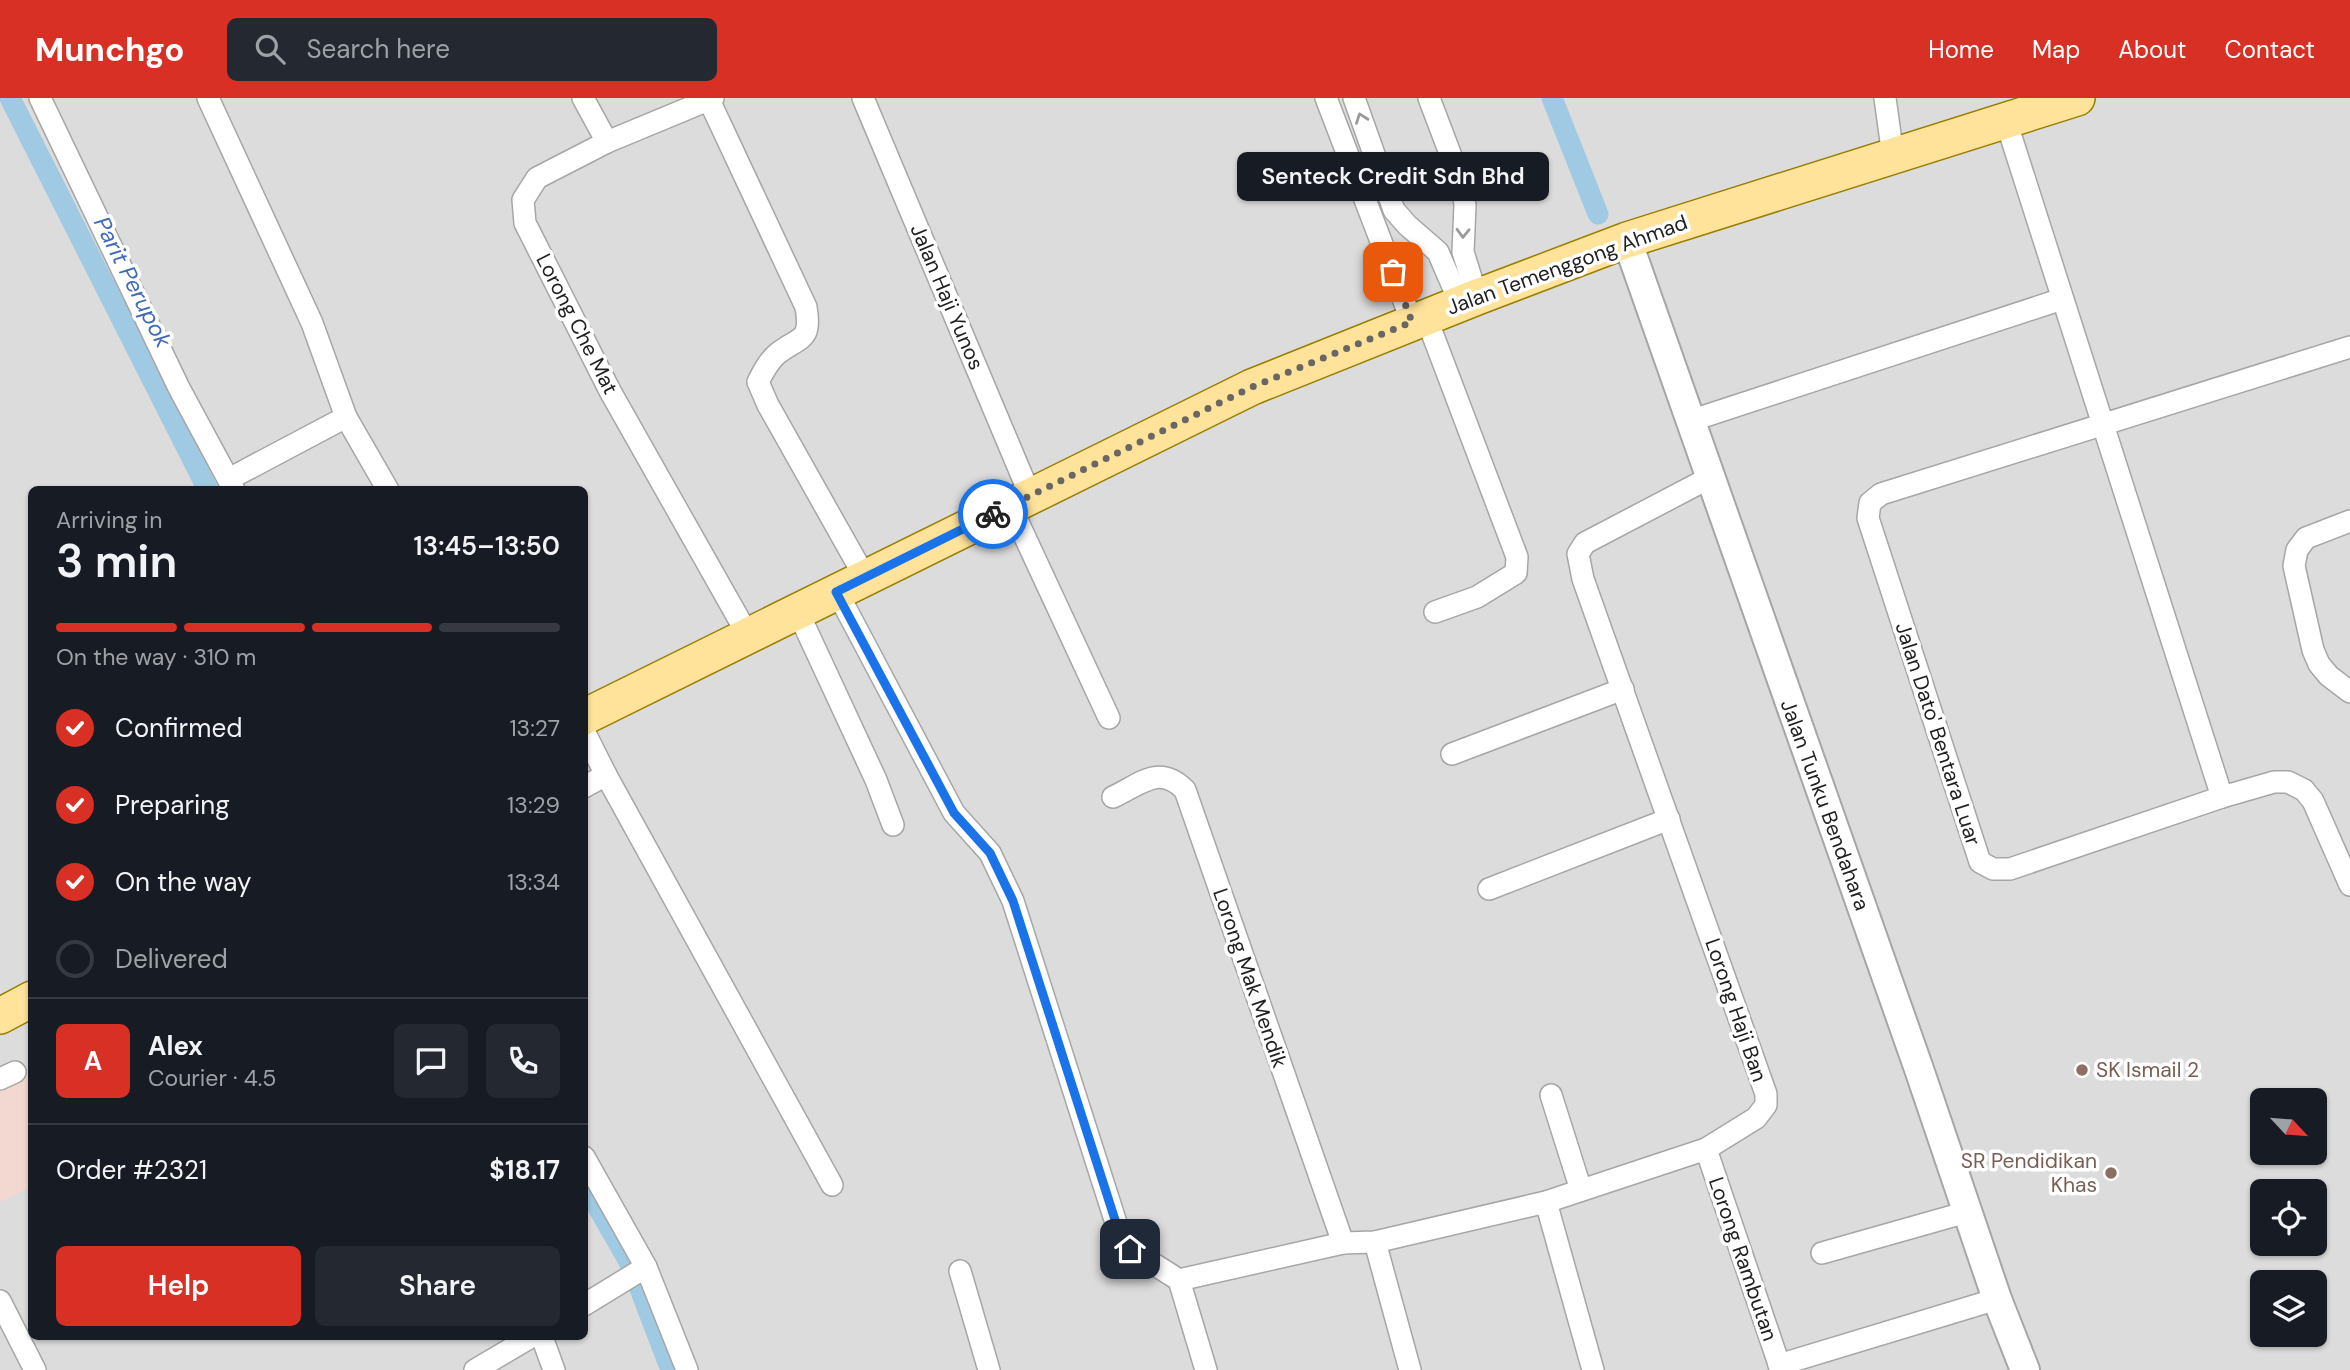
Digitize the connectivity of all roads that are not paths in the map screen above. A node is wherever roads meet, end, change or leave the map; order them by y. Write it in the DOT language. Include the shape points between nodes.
graph roads {
  1 [pos="40,98"];
  2 [pos="208,98"];
  3 [pos="583,98"];
  4 [pos="863,98"];
  5 [pos="1326,98"];
  6 [pos="1354,98"];
  7 [pos="1429,98"];
  8 [pos="1885,98"];
  9 [pos="2077,98"];
  10 [pos="711,99"];
  11 [pos="2006,121"];
  12 [pos="607,142"];
  13 [pos="1893,156"];
  14 [pos="1627,240"];
  15 [pos="2062,299"];
  16 [pos="1469,300"];
  17 [pos="1419,320"];
  18 [pos="2350,347"];
  19 [pos="346,416"];
  20 [pos="1690,421"];
  21 [pos="2103,425"];
  22 [pos="1709,478"];
  23 [pos="231,485"];
  24 [pos="386,486"];
  25 [pos="1020,500"];
  26 [pos="2350,520"];
  27 [pos="851,585"];
  28 [pos="798,612"];
  29 [pos="1435,612"];
  30 [pos="749,637"];
  31 [pos="1623,690"];
  32 [pos="2350,692"];
  33 [pos="588,715"];
  34 [pos="1109,718"];
  35 [pos="588,739"];
  36 [pos="1452,754"];
  37 [pos="606,775"];
  38 [pos="588,785"];
  39 [pos="1113,797"];
  40 [pos="2222,797"];
  41 [pos="1669,819"];
  42 [pos="893,825"];
  43 [pos="2350,885"];
  44 [pos="1489,889"];
  45 [pos="28,1001"];
  46 [pos="0,1016"];
  47 [pos="1551,1095"];
  48 [pos="1706,1149"];
  49 [pos="588,1164"];
  50 [pos="832,1185"];
  51 [pos="1581,1190"];
  52 [pos="1546,1202"];
  53 [pos="1968,1212"];
  54 [pos="1375,1242"];
  55 [pos="1343,1243"];
  56 [pos="1822,1253"];
  57 [pos="646,1267"];
  58 [pos="960,1271"];
  59 [pos="1179,1280"];
  60 [pos="1997,1299"];
  61 [pos="0,1301"];
  62 [pos="588,1303"];
  63 [pos="526,1340"];
  64 [pos="543,1340"];
  65 [pos="1780,1368"];
  66 [pos="35,1370"];
  67 [pos="475,1370"];
  68 [pos="554,1370"];
  69 [pos="687,1370"];
  70 [pos="989,1370"];
  71 [pos="1206,1370"];
  72 [pos="1410,1370"];
  73 [pos="1593,1370"];
  74 [pos="2025,1370"];
  1 -- 23 [label="street" via="179,388"];
  2 -- 19 [label="street" via="312,323"];
  3 -- 12 [label="street"];
  4 -- 25 [label="street, Jalan Haji Yunos"];
  5 -- 17 [label="street"];
  16 -- 6 [label="street, one-way" via="1438,252 1394,210"];
  7 -- 16 [label="street, one-way" via="1462,185"];
  8 -- 13 [label="street"];
  9 -- 11 [label="main road, Jalan Temenggong Ahmad"];
  10 -- 12 [label="street, Lorong Che Mat"];
  10 -- 27 [label="street" via="806,307 809,325 800,340 778,354 758,382"];
  11 -- 13 [label="main road, Jalan Temenggong Ahmad"];
  11 -- 15 [label="street"];
  12 -- 30 [label="street, Lorong Che Mat" via="537,178 523,200 525,223 610,391"];
  13 -- 14 [label="main road, Jalan Temenggong Ahmad"];
  14 -- 16 [label="main road, Jalan Temenggong Ahmad"];
  14 -- 20 [label="street, Jalan Tunku Bendahara"];
  15 -- 20 [label="street"];
  15 -- 21 [label="street"];
  16 -- 17 [label="main road, Jalan Temenggong Ahmad"];
  17 -- 25 [label="main road, Jalan Temenggong Ahmad" via="1252,387"];
  17 -- 29 [label="street" via="1517,557 1516,573 1477,597"];
  18 -- 21 [label="street"];
  19 -- 23 [label="street"];
  19 -- 24 [label="street"];
  20 -- 22 [label="street, Jalan Tunku Bendahara"];
  21 -- 40 [label="street"];
  21 -- 40 [label="street, Jalan Dato' Bentara Luar" via="1881,494 1871,503 1868,518 1970,837 1980,862 1993,869 2010,869"];
  22 -- 31 [label="street, Lorong Haji Ban" via="1585,543 1578,554"];
  22 -- 53 [label="street, Jalan Tunku Bendahara"];
  25 -- 27 [label="main road, Jalan Temenggong Ahmad"];
  25 -- 34 [label="street, Jalan Haji Yunos"];
  26 -- 32 [label="street" via="2306,538 2294,566 2319,664"];
  27 -- 28 [label="main road, Jalan Temenggong Ahmad"];
  27 -- 59 [label="street" via="954,813 990,853 1013,901 1117,1226 1130,1249"];
  28 -- 30 [label="main road, Jalan Temenggong Ahmad"];
  28 -- 42 [label="street"];
  30 -- 33 [label="main road, Jalan Temenggong Ahmad"];
  31 -- 36 [label="street"];
  31 -- 41 [label="street, Lorong Haji Ban"];
  35 -- 37 [label="street"];
  37 -- 38 [label="street"];
  37 -- 50 [label="street"];
  39 -- 55 [label="street, Lorong Mak Mendik" via="1157,776 1174,779 1185,790"];
  40 -- 43 [label="street" via="2274,782 2304,789"];
  41 -- 44 [label="street"];
  41 -- 48 [label="street, Lorong Haji Ban" via="1766,1094 1766,1105 1756,1118"];
  45 -- 46 [label="main road"];
  47 -- 51 [label="street"];
  48 -- 51 [label="street, Lorong Haji Ban"];
  48 -- 65 [label="street, Lorong Rambutan"];
  49 -- 57 [label="street"];
  51 -- 52 [label="street, Lorong Haji Ban"];
  52 -- 54 [label="street, Lorong Haji Ban"];
  52 -- 73 [label="street"];
  53 -- 56 [label="street"];
  53 -- 60 [label="street, Jalan Tunku Bendahara"];
  54 -- 55 [label="street, Lorong Haji Ban"];
  54 -- 72 [label="street"];
  55 -- 59 [label="street, Lorong Haji Ban"];
  57 -- 62 [label="street"];
  57 -- 69 [label="street"];
  58 -- 70 [label="street"];
  59 -- 71 [label="street"];
  60 -- 65 [label="street"];
  60 -- 74 [label="street, Jalan Tunku Bendahara"];
  61 -- 66 [label="street"];
  63 -- 67 [label="street"];
  64 -- 68 [label="street"];
}
